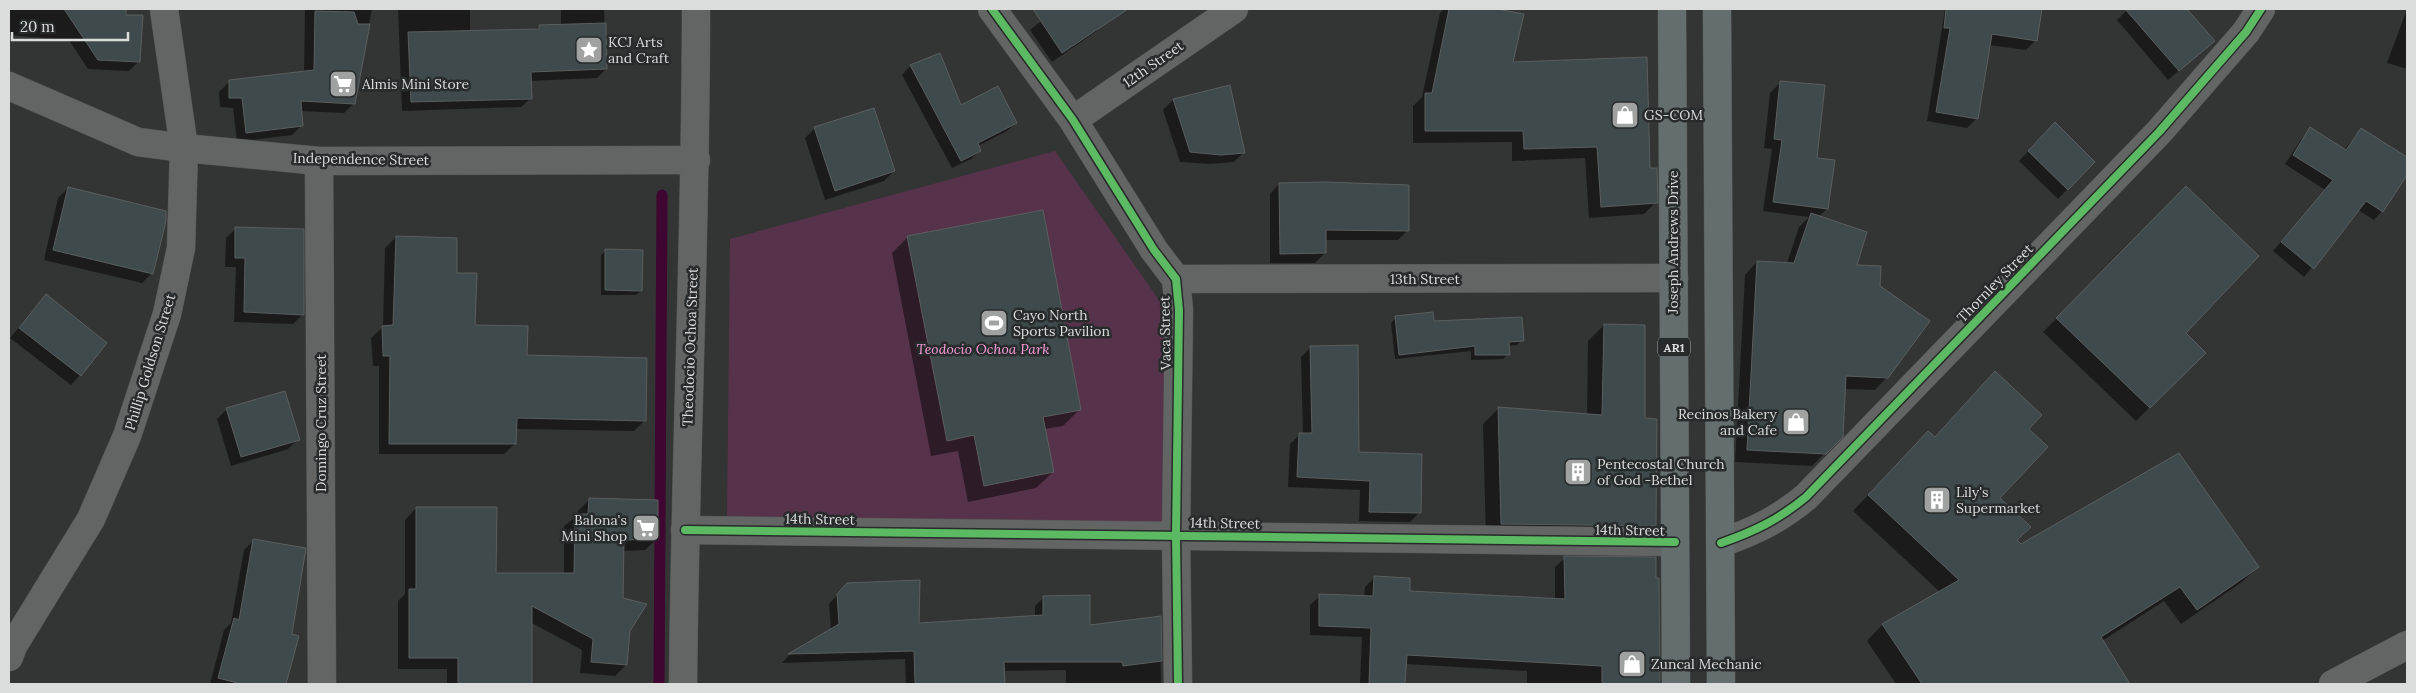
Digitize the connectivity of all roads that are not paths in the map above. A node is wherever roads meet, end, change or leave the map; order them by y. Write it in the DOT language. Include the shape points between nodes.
graph roads {
  1 [pos="164,9"];
  2 [pos="696,9"];
  3 [pos="992,9"];
  4 [pos="1234,9"];
  5 [pos="1672,9"];
  6 [pos="1717,9"];
  7 [pos="2261,9"];
  8 [pos="9,86"];
  9 [pos="1073,120"];
  10 [pos="184,148"];
  11 [pos="696,160"];
  12 [pos="319,161"];
  13 [pos="1674,278"];
  14 [pos="1176,279"];
  15 [pos="685,530"];
  16 [pos="1176,535"];
  17 [pos="1675,542"];
  18 [pos="1721,543"];
  19 [pos="2407,644"];
  20 [pos="10,649"];
  21 [pos="322,684"];
  22 [pos="684,684"];
  23 [pos="1178,684"];
  24 [pos="1676,684"];
  25 [pos="1721,684"];
  26 [pos="2333,684"];
  1 -- 10 [label="street, Phillip Goldson Street"];
  2 -- 11 [label="street, Theodocio Ochoa Street"];
  3 -- 9 [label="street, Vaca Street"];
  4 -- 9 [label="street, 12th Street"];
  5 -- 13 [label="highway, Joseph Andrews Drive / AR1"];
  6 -- 18 [label="highway"];
  7 -- 18 [label="street, Thornley Street" via="2246,32 2159,132 1806,497 1758,530"];
  8 -- 10 [label="street, Independence Street" via="138,142"];
  9 -- 14 [label="street, Vaca Street" via="1154,250"];
  10 -- 12 [label="street, Independence Street"];
  10 -- 20 [label="street, Phillip Goldson Street" via="179,257 167,314 127,436 91,519"];
  11 -- 12 [label="street, Independence Street"];
  11 -- 15 [label="street, Theodocio Ochoa Street"];
  12 -- 21 [label="street, Domingo Cruz Street"];
  13 -- 14 [label="street, 13th Street"];
  13 -- 17 [label="highway, Joseph Andrews Drive / AR1"];
  14 -- 16 [label="street, Vaca Street" via="1179,310"];
  15 -- 16 [label="street, 14th Street"];
  15 -- 22 [label="street, Theodocio Ochoa Street"];
  16 -- 17 [label="street, 14th Street"];
  16 -- 23 [label="street, Vaca Street"];
  17 -- 24 [label="highway, Joseph Andrews Drive / AR1"];
  18 -- 25 [label="highway"];
  19 -- 26 [label="street"];
}
